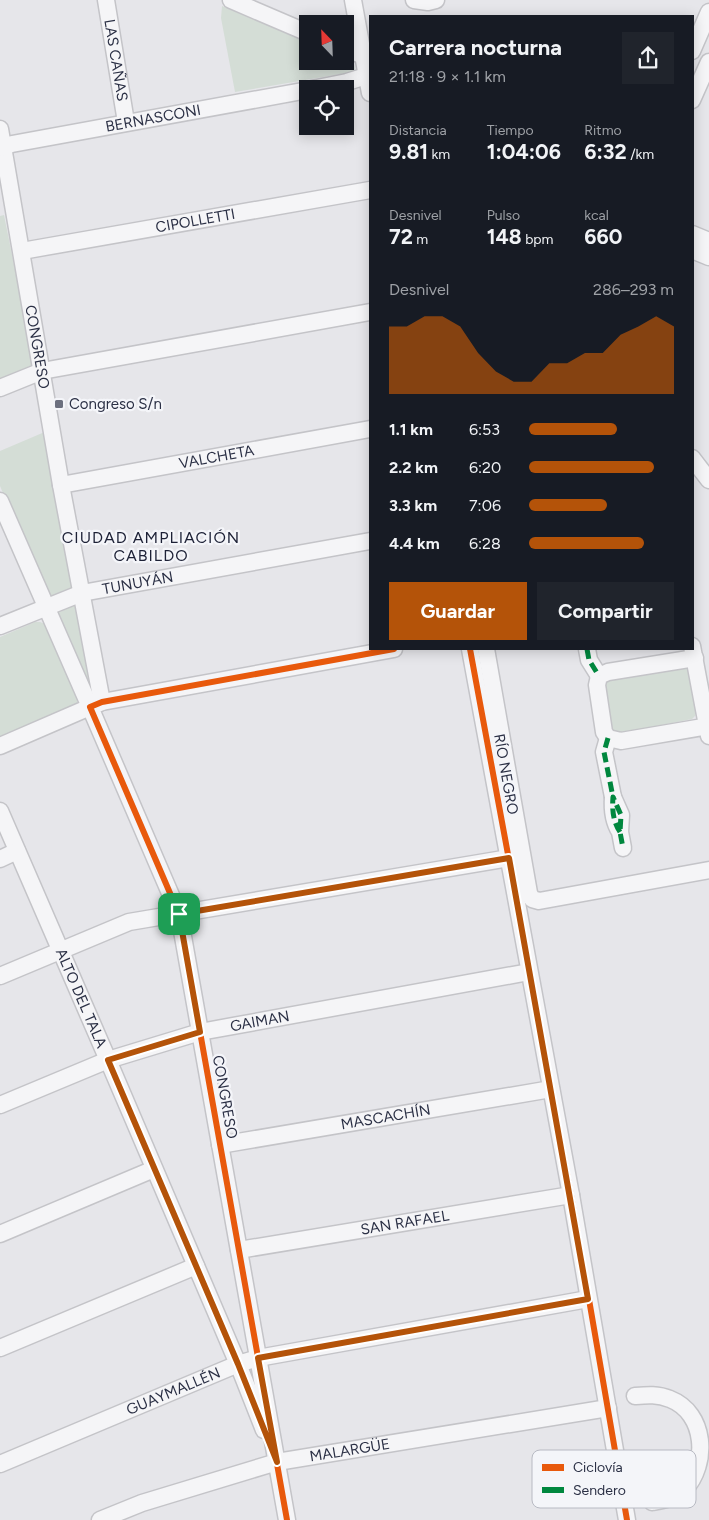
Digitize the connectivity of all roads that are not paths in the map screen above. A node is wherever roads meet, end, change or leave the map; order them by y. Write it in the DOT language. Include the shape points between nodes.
graph roads {
  1 [pos="106,0"];
  2 [pos="231,0"];
  3 [pos="354,0"];
  4 [pos="414,0"];
  5 [pos="436,0"];
  6 [pos="709,12"];
  7 [pos="299,28"];
  8 [pos="694,48"];
  9 [pos="694,50"];
  10 [pos="354,55"];
  11 [pos="709,55"];
  12 [pos="709,62"];
  13 [pos="367,65"];
  14 [pos="349,80"];
  15 [pos="369,84"];
  16 [pos="299,92"];
  17 [pos="694,96"];
  18 [pos="126,122"];
  19 [pos="0,129"];
  20 [pos="2,148"];
  21 [pos="369,190"];
  22 [pos="694,235"];
  23 [pos="709,241"];
  24 [pos="22,251"];
  25 [pos="694,251"];
  26 [pos="709,257"];
  27 [pos="369,312"];
  28 [pos="42,371"];
  29 [pos="0,388"];
  30 [pos="369,428"];
  31 [pos="694,461"];
  32 [pos="709,480"];
  33 [pos="61,485"];
  34 [pos="0,501"];
  35 [pos="369,541"];
  36 [pos="82,593"];
  37 [pos="45,607"];
  38 [pos="0,626"];
  39 [pos="389,650"];
  40 [pos="470,650"];
  41 [pos="486,650"];
  42 [pos="588,650"];
  43 [pos="694,652"];
  44 [pos="599,676"];
  45 [pos="96,704"];
  46 [pos="708,730"];
  47 [pos="608,738"];
  48 [pos="0,746"];
  49 [pos="0,811"];
  50 [pos="622,840"];
  51 [pos="17,851"];
  52 [pos="0,858"];
  53 [pos="509,858"];
  54 [pos="709,870"];
  55 [pos="179,914"];
  56 [pos="60,950"];
  57 [pos="529,972"];
  58 [pos="0,976"];
  59 [pos="200,1032"];
  60 [pos="108,1060"];
  61 [pos="551,1089"];
  62 [pos="0,1105"];
  63 [pos="220,1145"];
  64 [pos="154,1169"];
  65 [pos="570,1195"];
  66 [pos="0,1234"];
  67 [pos="238,1250"];
  68 [pos="196,1266"];
  69 [pos="588,1299"];
  70 [pos="0,1348"];
  71 [pos="258,1358"];
  72 [pos="238,1364"];
  73 [pos="635,1396"];
  74 [pos="608,1408"];
  75 [pos="706,1442"];
  76 [pos="615,1450"];
  77 [pos="277,1462"];
  78 [pos="0,1464"];
  79 [pos="696,1476"];
  80 [pos="709,1477"];
  81 [pos="696,1482"];
  82 [pos="132,1514"];
  83 [pos="100,1520"];
  84 [pos="287,1520"];
  1 -- 18 [label="street, LAS CAÑAS"];
  2 -- 7 [label="street"];
  3 -- 13 [label="street"];
  4 -- 5 [label="street"];
  6 -- 8 [label="street"];
  9 -- 11 [label="street"];
  10 -- 13 [label="street"];
  12 -- 17 [label="street"];
  13 -- 14 [label="street"];
  13 -- 15 [label="street"];
  16 -- 18 [label="street, BERNASCONI"];
  18 -- 20 [label="street, BERNASCONI"];
  19 -- 20 [label="street, CONGRESO"];
  20 -- 24 [label="street, CONGRESO"];
  21 -- 24 [label="street, CIPOLLETTI"];
  22 -- 23 [label="street"];
  24 -- 28 [label="street, CONGRESO"];
  25 -- 26 [label="street"];
  27 -- 28 [label="street"];
  28 -- 29 [label="street"];
  28 -- 33 [label="street, CONGRESO"];
  30 -- 33 [label="street, VALCHETA"];
  31 -- 32 [label="street"];
  33 -- 36 [label="street, CONGRESO"];
  34 -- 37 [label="street"];
  35 -- 36 [label="street, TUNUYÁN"];
  36 -- 37 [label="street, TUNUYÁN"];
  36 -- 45 [label="street, CONGRESO"];
  37 -- 38 [label="street, TUNUYÁN"];
  37 -- 45 [label="street"];
  39 -- 45 [label="street"];
  40 -- 53 [label="street, RÍO NEGRO"];
  41 -- 54 [label="street, RÍO NEGRO" via="532,899 539,901"];
  42 -- 44 [label="street" via="589,660"];
  43 -- 44 [label="street"];
  43 -- 46 [label="street"];
  44 -- 47 [label="street" via="597,685 604,732"];
  45 -- 48 [label="street"];
  45 -- 55 [label="street, CONGRESO"];
  46 -- 47 [label="street" via="621,742"];
  47 -- 50 [label="street" via="604,752 613,796 621,815"];
  49 -- 51 [label="street, ALTO DEL TALA"];
  51 -- 52 [label="street"];
  51 -- 56 [label="street, ALTO DEL TALA"];
  53 -- 55 [label="street"];
  53 -- 57 [label="street, RÍO NEGRO"];
  55 -- 56 [label="street" via="120,925"];
  55 -- 59 [label="street, CONGRESO"];
  56 -- 58 [label="street"];
  56 -- 60 [label="street, ALTO DEL TALA"];
  57 -- 59 [label="street, GAIMAN"];
  57 -- 61 [label="street, RÍO NEGRO"];
  59 -- 60 [label="street, GAIMAN"];
  59 -- 63 [label="street, CONGRESO"];
  60 -- 62 [label="street, GAIMAN"];
  60 -- 64 [label="street, ALTO DEL TALA"];
  61 -- 63 [label="street, MASCACHÍN"];
  61 -- 65 [label="street, RÍO NEGRO"];
  63 -- 67 [label="street, CONGRESO"];
  64 -- 66 [label="street"];
  64 -- 68 [label="street, ALTO DEL TALA"];
  65 -- 67 [label="street, SAN RAFAEL"];
  65 -- 69 [label="street, RÍO NEGRO"];
  67 -- 71 [label="street, CONGRESO"];
  68 -- 70 [label="street"];
  68 -- 72 [label="street, ALTO DEL TALA"];
  69 -- 71 [label="street, GUAYMALLÉN"];
  69 -- 74 [label="street, RÍO NEGRO"];
  71 -- 72 [label="street, GUAYMALLÉN"];
  71 -- 77 [label="street, CONGRESO"];
  72 -- 77 [label="street, ALTO DEL TALA"];
  72 -- 78 [label="street, GUAYMALLÉN"];
  73 -- 75 [label="street" via="653,1394 686,1409"];
  74 -- 76 [label="street, RÍO NEGRO"];
  74 -- 77 [label="street, MALARGÜE"];
  75 -- 79 [label="street"];
  77 -- 82 [label="street, MALARGÜE"];
  77 -- 84 [label="street, CONGRESO"];
  80 -- 81 [label="street"];
  82 -- 83 [label="street, MALARGÜE"];
}
